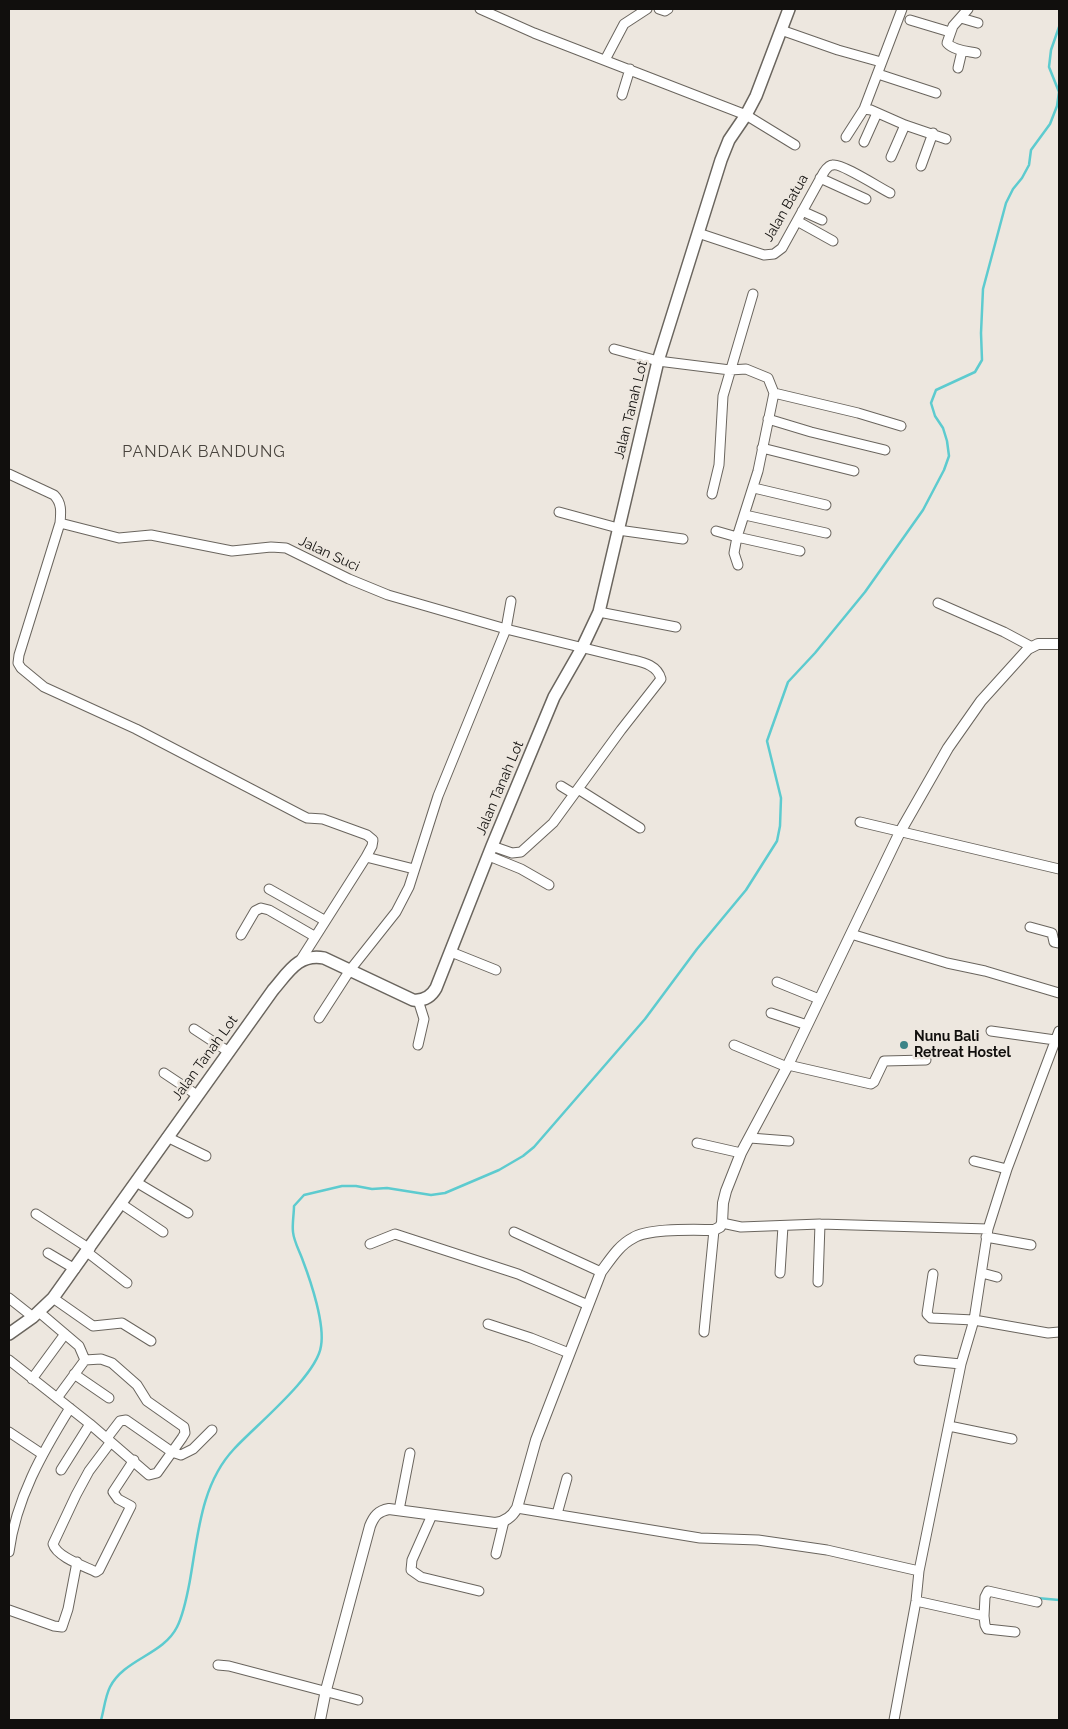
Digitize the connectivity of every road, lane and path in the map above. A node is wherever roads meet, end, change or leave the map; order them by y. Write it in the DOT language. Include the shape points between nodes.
graph roads {
  1 [pos="480,9"];
  2 [pos="647,9"];
  3 [pos="659,9"];
  4 [pos="668,9"];
  5 [pos="789,9"];
  6 [pos="902,9"];
  7 [pos="968,9"];
  8 [pos="961,18"];
  9 [pos="910,20"];
  10 [pos="978,23"];
  11 [pos="781,30"];
  12 [pos="950,32"];
  13 [pos="962,51"];
  14 [pos="976,52"];
  15 [pos="605,60"];
  16 [pos="881,62"];
  17 [pos="958,68"];
  18 [pos="630,69"];
  19 [pos="878,74"];
  20 [pos="936,93"];
  21 [pos="622,94"];
  22 [pos="864,109"];
  23 [pos="877,113"];
  24 [pos="746,115"];
  25 [pos="905,125"];
  26 [pos="933,134"];
  27 [pos="846,138"];
  28 [pos="946,139"];
  29 [pos="864,142"];
  30 [pos="795,145"];
  31 [pos="890,157"];
  32 [pos="921,166"];
  33 [pos="820,178"];
  34 [pos="890,193"];
  35 [pos="866,199"];
  36 [pos="802,211"];
  37 [pos="822,220"];
  38 [pos="796,221"];
  39 [pos="698,233"];
  40 [pos="833,241"];
  41 [pos="753,294"];
  42 [pos="614,350"];
  43 [pos="658,361"];
  44 [pos="730,370"];
  45 [pos="774,393"];
  46 [pos="768,419"];
  47 [pos="901,426"];
  48 [pos="762,448"];
  49 [pos="885,450"];
  50 [pos="854,471"];
  51 [pos="9,474"];
  52 [pos="754,488"];
  53 [pos="712,494"];
  54 [pos="826,505"];
  55 [pos="559,512"];
  56 [pos="745,515"];
  57 [pos="60,522"];
  58 [pos="618,529"];
  59 [pos="716,531"];
  60 [pos="826,533"];
  61 [pos="738,537"];
  62 [pos="683,539"];
  63 [pos="800,551"];
  64 [pos="738,565"];
  65 [pos="511,601"];
  66 [pos="938,603"];
  67 [pos="599,612"];
  68 [pos="676,627"];
  69 [pos="506,629"];
  70 [pos="1059,644"];
  71 [pos="1032,647"];
  72 [pos="582,648"];
  73 [pos="561,786"];
  74 [pos="576,792"];
  75 [pos="860,822"];
  76 [pos="640,828"];
  77 [pos="904,833"];
  78 [pos="491,851"];
  79 [pos="366,857"];
  80 [pos="414,869"];
  81 [pos="1059,869"];
  82 [pos="548,886"];
  83 [pos="269,889"];
  84 [pos="324,920"];
  85 [pos="1030,927"];
  86 [pos="852,934"];
  87 [pos="241,935"];
  88 [pos="314,936"];
  89 [pos="1059,943"];
  90 [pos="451,952"];
  91 [pos="300,961"];
  92 [pos="350,970"];
  93 [pos="496,970"];
  94 [pos="777,982"];
  95 [pos="1059,993"];
  96 [pos="819,999"];
  97 [pos="418,1000"];
  98 [pos="771,1013"];
  99 [pos="319,1018"];
  100 [pos="807,1025"];
  101 [pos="194,1028"];
  102 [pos="991,1031"];
  103 [pos="1058,1034"];
  104 [pos="418,1045"];
  105 [pos="734,1045"];
  106 [pos="1056,1050"];
  107 [pos="229,1052"];
  108 [pos="926,1060"];
  109 [pos="788,1066"];
  110 [pos="164,1073"];
  111 [pos="197,1095"];
  112 [pos="167,1137"];
  113 [pos="750,1138"];
  114 [pos="789,1141"];
  115 [pos="697,1143"];
  116 [pos="741,1153"];
  117 [pos="206,1156"];
  118 [pos="974,1161"];
  119 [pos="1007,1169"];
  120 [pos="136,1182"];
  121 [pos="120,1203"];
  122 [pos="188,1212"];
  123 [pos="36,1214"];
  124 [pos="820,1224"];
  125 [pos="718,1226"];
  126 [pos="783,1226"];
  127 [pos="163,1232"];
  128 [pos="514,1232"];
  129 [pos="987,1233"];
  130 [pos="370,1244"];
  131 [pos="1031,1245"];
  132 [pos="88,1251"];
  133 [pos="48,1253"];
  134 [pos="75,1269"];
  135 [pos="601,1272"];
  136 [pos="780,1273"];
  137 [pos="933,1274"];
  138 [pos="982,1274"];
  139 [pos="996,1277"];
  140 [pos="818,1282"];
  141 [pos="128,1283"];
  142 [pos="9,1298"];
  143 [pos="53,1298"];
  144 [pos="588,1305"];
  145 [pos="36,1315"];
  146 [pos="974,1320"];
  147 [pos="488,1324"];
  148 [pos="704,1332"];
  149 [pos="1059,1332"];
  150 [pos="9,1334"];
  151 [pos="65,1334"];
  152 [pos="151,1341"];
  153 [pos="569,1353"];
  154 [pos="9,1360"];
  155 [pos="85,1360"];
  156 [pos="919,1360"];
  157 [pos="961,1364"];
  158 [pos="74,1374"];
  159 [pos="32,1378"];
  160 [pos="57,1398"];
  161 [pos="109,1398"];
  162 [pos="70,1408"];
  163 [pos="90,1424"];
  164 [pos="949,1426"];
  165 [pos="212,1430"];
  166 [pos="9,1432"];
  167 [pos="1012,1439"];
  168 [pos="109,1440"];
  169 [pos="172,1452"];
  170 [pos="410,1453"];
  171 [pos="42,1454"];
  172 [pos="134,1460"];
  173 [pos="61,1470"];
  174 [pos="567,1478"];
  175 [pos="517,1508"];
  176 [pos="399,1510"];
  177 [pos="557,1514"];
  178 [pos="432,1515"];
  179 [pos="504,1521"];
  180 [pos="9,1552"];
  181 [pos="496,1554"];
  182 [pos="77,1562"];
  183 [pos="918,1571"];
  184 [pos="479,1591"];
  185 [pos="916,1601"];
  186 [pos="1037,1602"];
  187 [pos="9,1610"];
  188 [pos="984,1616"];
  189 [pos="1015,1632"];
  190 [pos="218,1665"];
  191 [pos="326,1690"];
  192 [pos="358,1700"];
  193 [pos="320,1720"];
  194 [pos="894,1720"];
  1 -- 15 [label="street"];
  2 -- 15 [label="street" via="624,24"];
  3 -- 4 [label="street"];
  5 -- 11 [label="main road, Jalan Tanah Lot"];
  6 -- 16 [label="street"];
  7 -- 8 [label="street"];
  8 -- 10 [label="street"];
  8 -- 12 [label="street"];
  9 -- 12 [label="street"];
  11 -- 16 [label="street"];
  11 -- 24 [label="main road, Jalan Tanah Lot"];
  12 -- 13 [label="street" via="947,44"];
  13 -- 14 [label="street"];
  13 -- 17 [label="street"];
  15 -- 18 [label="street"];
  16 -- 19 [label="street"];
  18 -- 21 [label="street"];
  18 -- 24 [label="street"];
  19 -- 20 [label="street"];
  19 -- 22 [label="street"];
  22 -- 23 [label="street"];
  22 -- 27 [label="street"];
  23 -- 25 [label="street"];
  23 -- 29 [label="street"];
  24 -- 30 [label="street"];
  24 -- 39 [label="main road, Jalan Tanah Lot" via="727,146"];
  25 -- 26 [label="street"];
  25 -- 31 [label="street"];
  26 -- 28 [label="street"];
  26 -- 32 [label="street"];
  33 -- 34 [label="street, Jalan Batua" via="830,165 835,164"];
  33 -- 35 [label="street"];
  33 -- 36 [label="street, Jalan Batua"];
  36 -- 37 [label="street"];
  36 -- 38 [label="street, Jalan Batua"];
  38 -- 39 [label="street, Jalan Batua" via="782,248 770,256"];
  38 -- 40 [label="street"];
  39 -- 43 [label="main road, Jalan Tanah Lot"];
  41 -- 44 [label="street"];
  42 -- 43 [label="street"];
  43 -- 44 [label="street"];
  43 -- 58 [label="main road, Jalan Tanah Lot"];
  44 -- 45 [label="street" via="746,369 766,376"];
  44 -- 53 [label="street" via="723,396 719,465"];
  45 -- 46 [label="street"];
  45 -- 47 [label="street"];
  46 -- 48 [label="street"];
  46 -- 49 [label="street"];
  48 -- 50 [label="street"];
  48 -- 52 [label="street"];
  51 -- 57 [label="street" via="54,495 61,507"];
  52 -- 54 [label="street"];
  52 -- 56 [label="street"];
  55 -- 58 [label="street"];
  56 -- 60 [label="street"];
  56 -- 61 [label="street"];
  57 -- 69 [label="street, Jalan Suci" via="119,538 151,535 232,551 286,548 388,595"];
  57 -- 79 [label="street" via="19,655 21,668 44,687 136,729 301,816 323,819 371,837 373,842"];
  58 -- 62 [label="street"];
  58 -- 67 [label="main road, Jalan Tanah Lot"];
  59 -- 61 [label="street"];
  61 -- 63 [label="street"];
  61 -- 64 [label="street" via="734,553"];
  65 -- 69 [label="street"];
  66 -- 71 [label="street"];
  67 -- 68 [label="street"];
  67 -- 72 [label="main road, Jalan Tanah Lot"];
  69 -- 72 [label="street, Jalan Suci"];
  69 -- 80 [label="street" via="438,796"];
  70 -- 71 [label="street"];
  71 -- 77 [label="street" via="981,701 948,748"];
  72 -- 74 [label="street, Jalan Suci" via="649,664 661,678"];
  72 -- 78 [label="main road, Jalan Tanah Lot" via="554,697"];
  73 -- 74 [label="street"];
  74 -- 76 [label="street"];
  74 -- 78 [label="street" via="553,823 521,852"];
  75 -- 77 [label="street"];
  77 -- 81 [label="street"];
  77 -- 86 [label="street"];
  78 -- 82 [label="street"];
  78 -- 90 [label="main road, Jalan Tanah Lot"];
  79 -- 80 [label="street"];
  79 -- 84 [label="street"];
  80 -- 92 [label="street" via="396,912"];
  83 -- 84 [label="street"];
  84 -- 88 [label="street"];
  85 -- 89 [label="street" via="1052,932 1054,942"];
  86 -- 95 [label="street"];
  86 -- 96 [label="street"];
  87 -- 88 [label="street" via="255,910 261,908"];
  88 -- 91 [label="street"];
  90 -- 93 [label="street"];
  90 -- 97 [label="main road, Jalan Tanah Lot" via="434,992 428,998"];
  91 -- 92 [label="main road" via="324,958"];
  91 -- 107 [label="main road, Jalan Tanah Lot" via="273,990"];
  92 -- 97 [label="main road" via="411,1000"];
  92 -- 99 [label="street"];
  94 -- 96 [label="street"];
  96 -- 100 [label="street"];
  97 -- 104 [label="street" via="424,1019"];
  98 -- 100 [label="street"];
  100 -- 109 [label="street"];
  101 -- 107 [label="street"];
  102 -- 103 [label="street"];
  103 -- 106 [label="street"];
  105 -- 109 [label="street"];
  106 -- 119 [label="street"];
  107 -- 111 [label="main road, Jalan Tanah Lot"];
  108 -- 109 [label="street" via="884,1060 871,1084"];
  109 -- 113 [label="street"];
  110 -- 111 [label="street"];
  111 -- 112 [label="main road, Jalan Tanah Lot"];
  112 -- 117 [label="street"];
  112 -- 120 [label="main road, Jalan Tanah Lot"];
  113 -- 114 [label="street"];
  113 -- 116 [label="street"];
  115 -- 116 [label="street"];
  116 -- 125 [label="street" via="726,1191"];
  118 -- 119 [label="street"];
  119 -- 129 [label="street"];
  120 -- 121 [label="main road, Jalan Tanah Lot"];
  120 -- 122 [label="street"];
  121 -- 127 [label="street"];
  121 -- 132 [label="main road, Jalan Tanah Lot"];
  123 -- 132 [label="street"];
  124 -- 126 [label="street"];
  124 -- 129 [label="street"];
  124 -- 140 [label="street"];
  125 -- 126 [label="street"];
  125 -- 135 [label="street" via="641,1234 624,1244"];
  125 -- 148 [label="street"];
  126 -- 136 [label="street"];
  128 -- 135 [label="street"];
  129 -- 131 [label="street"];
  129 -- 138 [label="street"];
  130 -- 144 [label="street" via="395,1234 518,1274"];
  132 -- 134 [label="main road, Jalan Tanah Lot"];
  132 -- 141 [label="street"];
  133 -- 134 [label="street"];
  134 -- 143 [label="main road, Jalan Tanah Lot"];
  135 -- 144 [label="street"];
  137 -- 146 [label="street" via="928,1316"];
  138 -- 139 [label="street"];
  138 -- 146 [label="street"];
  142 -- 145 [label="street"];
  143 -- 145 [label="main road, Jalan Tanah Lot"];
  143 -- 152 [label="street" via="93,1326 122,1324"];
  144 -- 153 [label="street"];
  145 -- 150 [label="main road, Jalan Tanah Lot"];
  145 -- 151 [label="street"];
  146 -- 149 [label="street" via="1048,1333"];
  146 -- 157 [label="street"];
  147 -- 153 [label="street"];
  151 -- 155 [label="street" via="79,1346"];
  151 -- 159 [label="street"];
  153 -- 175 [label="street" via="536,1440"];
  154 -- 159 [label="street"];
  155 -- 158 [label="street"];
  155 -- 169 [label="street" via="102,1359 112,1363 137,1384 147,1401 184,1427 185,1433"];
  156 -- 157 [label="street"];
  157 -- 164 [label="street"];
  158 -- 160 [label="street"];
  158 -- 161 [label="street"];
  159 -- 160 [label="street"];
  160 -- 162 [label="street"];
  162 -- 163 [label="street"];
  162 -- 171 [label="street"];
  163 -- 168 [label="street"];
  163 -- 173 [label="street"];
  164 -- 167 [label="street"];
  164 -- 183 [label="street"];
  165 -- 169 [label="street" via="187,1453"];
  166 -- 171 [label="street"];
  168 -- 169 [label="street" via="120,1421 126,1420"];
  168 -- 172 [label="street"];
  168 -- 182 [label="street" via="76,1495 53,1544 63,1556"];
  169 -- 172 [label="street" via="157,1473 151,1475"];
  170 -- 176 [label="street"];
  171 -- 180 [label="street" via="11,1532"];
  172 -- 182 [label="street" via="112,1492 131,1506 99,1570 96,1572"];
  174 -- 177 [label="street"];
  175 -- 177 [label="street"];
  175 -- 179 [label="street"];
  176 -- 178 [label="street"];
  176 -- 191 [label="street" via="389,1508 379,1512 370,1526"];
  177 -- 183 [label="street" via="700,1538 758,1540 819,1549"];
  178 -- 179 [label="street" via="495,1524"];
  178 -- 184 [label="street" via="410,1570 421,1577"];
  179 -- 181 [label="street"];
  182 -- 187 [label="street" via="62,1627"];
  183 -- 185 [label="street"];
  185 -- 188 [label="street"];
  185 -- 194 [label="street"];
  186 -- 188 [label="street" via="988,1591"];
  188 -- 189 [label="street" via="988,1629"];
  190 -- 191 [label="street"];
  191 -- 192 [label="street"];
  191 -- 193 [label="street"];
}
